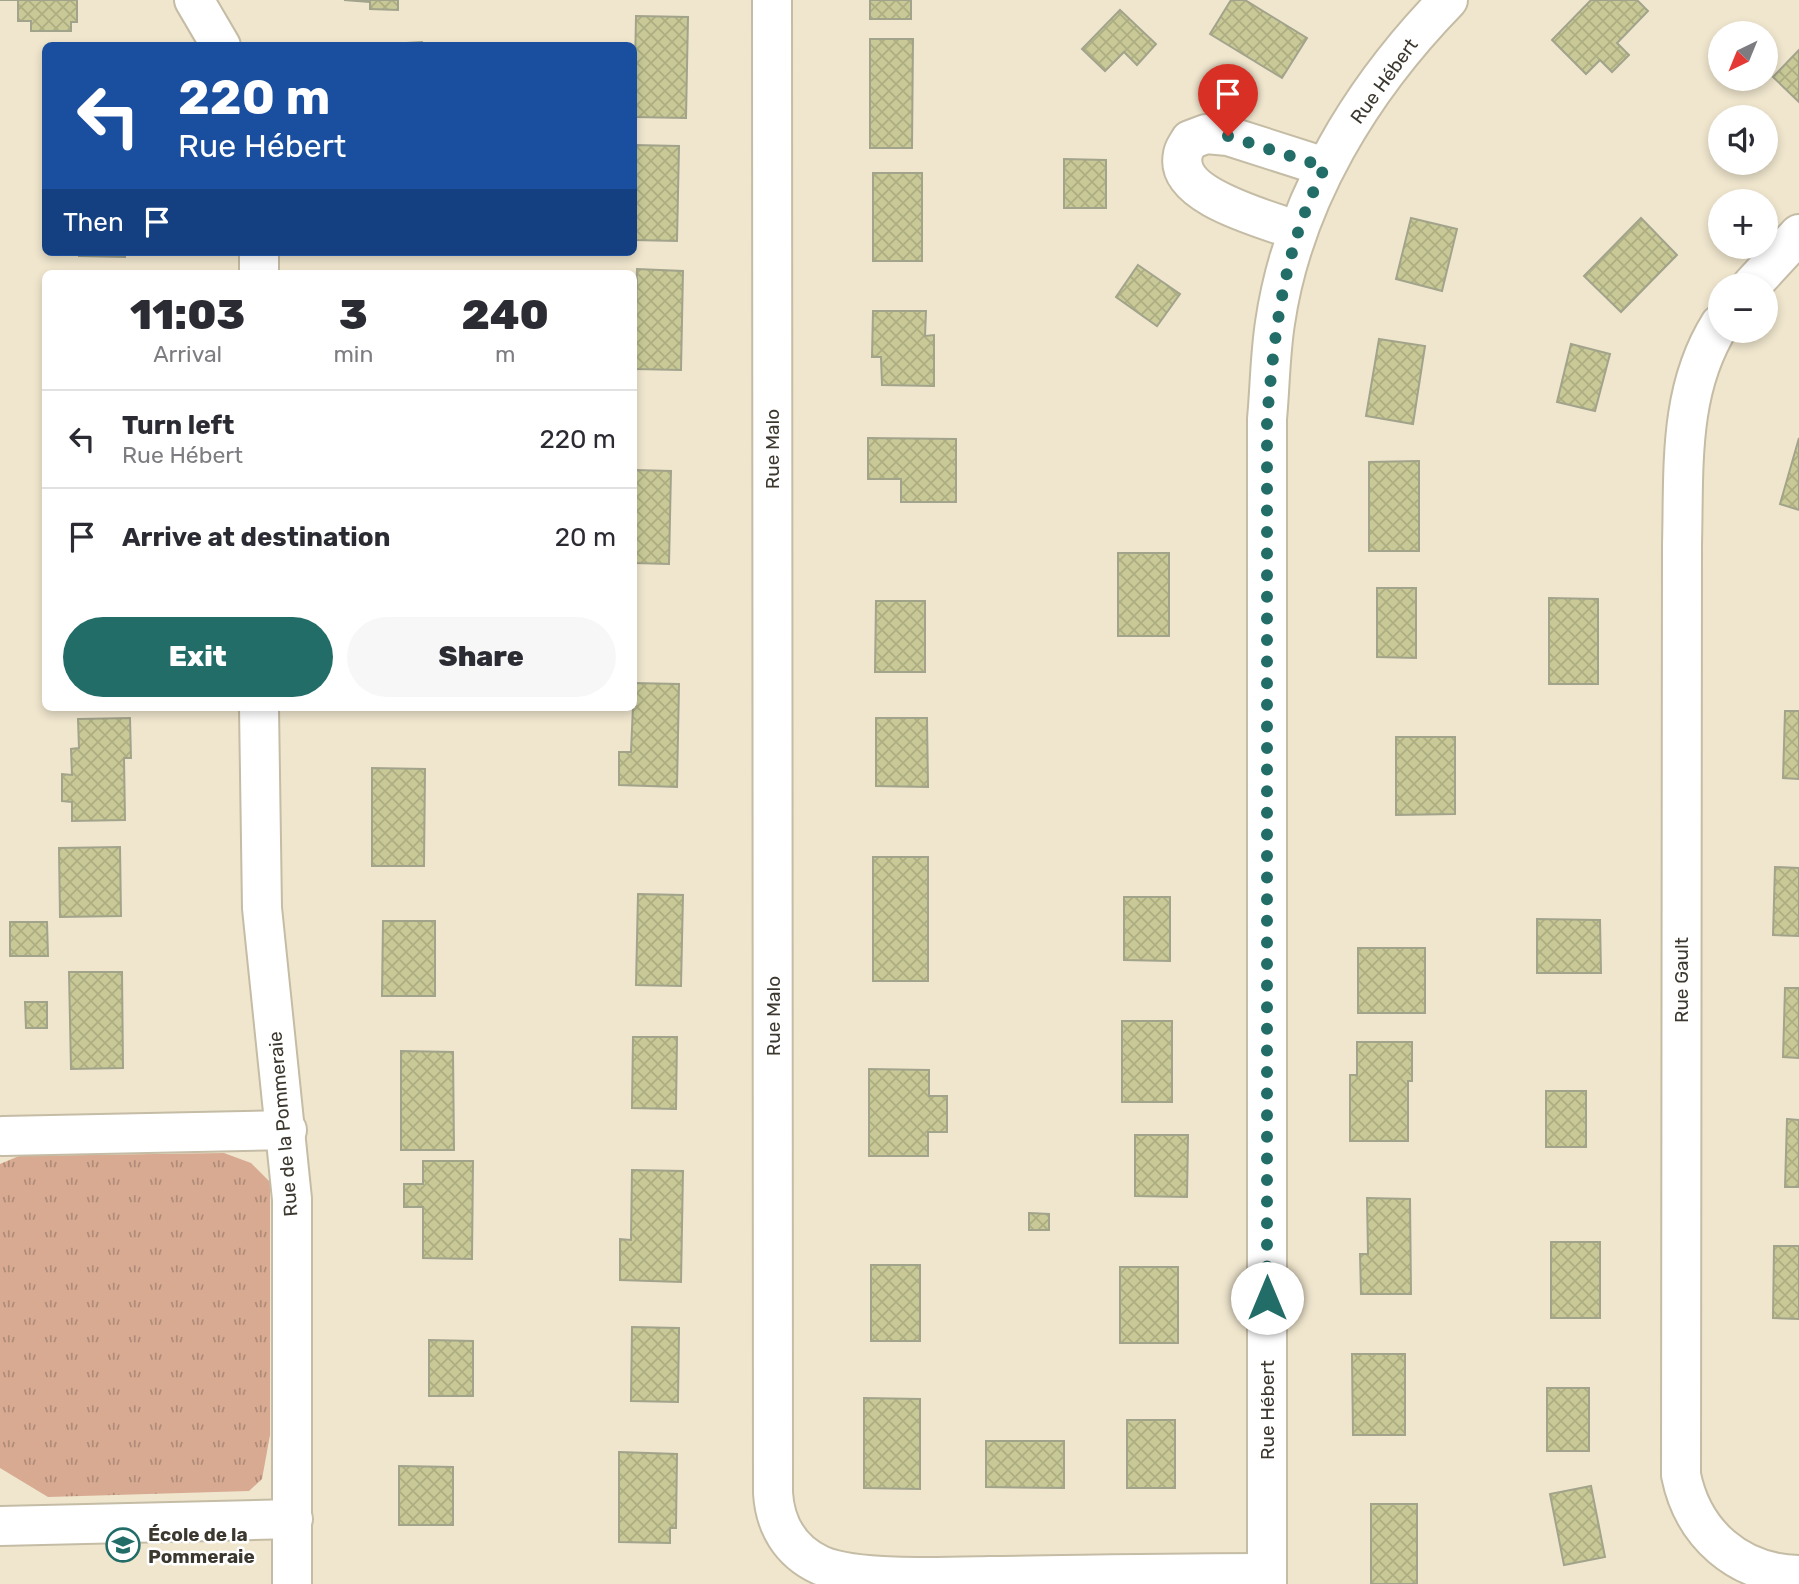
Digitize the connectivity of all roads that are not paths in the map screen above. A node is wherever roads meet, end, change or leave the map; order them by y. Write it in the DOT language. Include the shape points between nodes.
graph roads {
  1 [pos="194,0"];
  2 [pos="772,0"];
  3 [pos="1448,0"];
  4 [pos="218,42"];
  5 [pos="1325,167"];
  6 [pos="1298,231"];
  7 [pos="1799,234"];
  8 [pos="1763,273"];
  9 [pos="1710,343"];
  10 [pos="259,711"];
  11 [pos="287,1130"];
  12 [pos="3,1136"];
  13 [pos="293,1519"];
  14 [pos="0,1525"];
  15 [pos="1799,1575"];
  16 [pos="1267,1579"];
  17 [pos="292,1584"];
  1 -- 4 [label="street"];
  2 -- 16 [label="street, Rue Malo" via="776,1516 786,1538 802,1555 846,1572 920,1577"];
  3 -- 5 [label="street, Rue Hébert" via="1379,82"];
  5 -- 6 [label="street, Rue Hébert"];
  5 -- 6 [label="street" via="1228,136 1206,134 1191,140 1182,154 1184,174 1197,190"];
  6 -- 16 [label="street, Rue Hébert" via="1275,323 1267,419"];
  7 -- 8 [label="street"];
  9 -- 15 [label="street, Rue Gault" via="1695,374 1685,438 1682,1475 1695,1517 1719,1546 1757,1568"];
  10 -- 11 [label="street, Rue de la Pommeraie" via="262,908"];
  11 -- 12 [label="street"];
  11 -- 13 [label="street, Rue de la Pommeraie" via="292,1199"];
  13 -- 14 [label="street"];
  13 -- 17 [label="street, Rue de la Pommeraie"];
}
